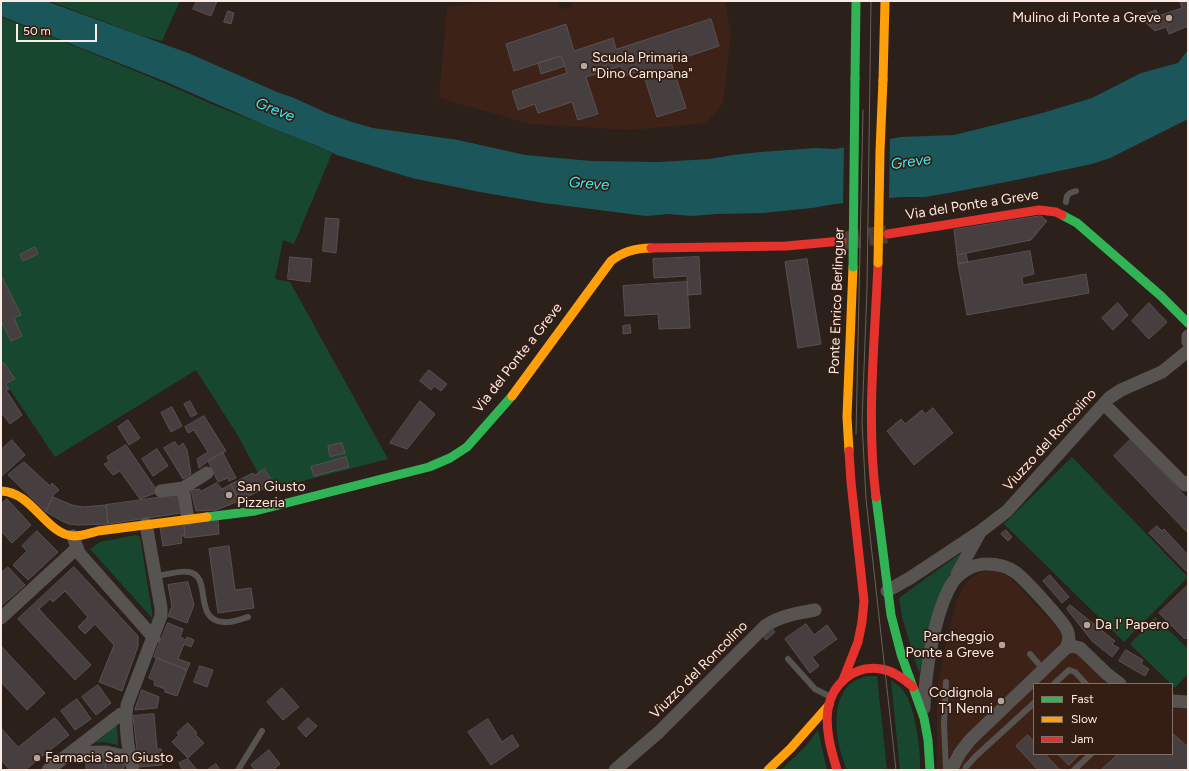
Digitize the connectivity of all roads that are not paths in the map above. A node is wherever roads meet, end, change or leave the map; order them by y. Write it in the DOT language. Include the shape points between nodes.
graph roads {
  1 [pos="856,1"];
  2 [pos="885,1"];
  3 [pos="1076,191"];
  4 [pos="1066,202"];
  5 [pos="888,234"];
  6 [pos="842,241"];
  7 [pos="1188,323"];
  8 [pos="1188,336"];
  9 [pos="1188,342"];
  10 [pos="1188,351"];
  11 [pos="1104,404"];
  12 [pos="207,473"];
  13 [pos="1188,482"];
  14 [pos="184,488"];
  15 [pos="1,491"];
  16 [pos="161,491"];
  17 [pos="188,519"];
  18 [pos="146,524"];
  19 [pos="981,531"];
  20 [pos="75,542"];
  21 [pos="156,576"];
  22 [pos="952,583"];
  23 [pos="887,591"];
  24 [pos="815,610"];
  25 [pos="248,617"];
  26 [pos="1,618"];
  27 [pos="154,638"];
  28 [pos="1066,648"];
  29 [pos="1030,654"];
  30 [pos="788,659"];
  31 [pos="1044,669"];
  32 [pos="843,680"];
  33 [pos="946,682"];
  34 [pos="1035,682"];
  35 [pos="1055,683"];
  36 [pos="1085,683"];
  37 [pos="1119,683"];
  38 [pos="1033,684"];
  39 [pos="914,687"];
  40 [pos="830,700"];
  41 [pos="1173,702"];
  42 [pos="1188,702"];
  43 [pos="1033,703"];
  44 [pos="126,710"];
  45 [pos="924,718"];
  46 [pos="262,732"];
  47 [pos="70,753"];
  48 [pos="1090,755"];
  49 [pos="129,757"];
  50 [pos="48,770"];
  51 [pos="132,770"];
  52 [pos="238,770"];
  53 [pos="615,770"];
  54 [pos="768,770"];
  55 [pos="837,770"];
  56 [pos="930,770"];
  57 [pos="953,770"];
  58 [pos="1074,770"];
  1 -- 32 [label="main road, Ponte Enrico Berlinguer, bridge" via="853,267 847,417 864,601 861,635"];
  2 -- 23 [label="main road, bridge" via="871,426 873,472"];
  3 -- 4 [label="lane" via="1067,196"];
  5 -- 7 [label="main road, Via del Ponte a Greve" via="1039,210 1056,212 1077,223"];
  6 -- 17 [label="main road, Via del Ponte a Greve" via="786,246 644,248 620,254 611,261 508,402 467,447 450,458 429,467 255,511"];
  8 -- 9 [label="street"];
  10 -- 11 [label="street, Viuzzo del Roncolino" via="1162,372 1122,390"];
  11 -- 13 [label="street" via="1184,485"];
  11 -- 19 [label="street, Viuzzo del Roncolino" via="1019,499"];
  12 -- 14 [label="street"];
  14 -- 16 [label="street"];
  14 -- 17 [label="street"];
  15 -- 20 [label="main road" via="13,492 58,531"];
  17 -- 18 [label="main road, Via del Ponte a Greve"];
  18 -- 20 [label="main road, Via del Ponte a Greve" via="98,531"];
  18 -- 21 [label="street"];
  19 -- 22 [label="street, Viuzzo del Roncolino"];
  19 -- 23 [label="street, Viuzzo del Roncolino"];
  20 -- 26 [label="street"];
  20 -- 27 [label="street" via="79,553"];
  21 -- 25 [label="lane" via="191,572 201,583 206,612 211,617 226,623"];
  21 -- 27 [label="street" via="161,616"];
  22 -- 28 [label="street" via="966,570 980,564 994,564 1016,572 1065,626 1069,638"];
  22 -- 45 [label="street, Viuzzo del Roncolino" via="932,646 926,677"];
  23 -- 39 [label="main road" via="897,640"];
  24 -- 53 [label="street, Viuzzo del Roncolino" via="783,617 765,626 659,732"];
  27 -- 44 [label="street"];
  28 -- 31 [label="street"];
  28 -- 37 [label="street" via="1080,648"];
  29 -- 31 [label="lane"];
  30 -- 40 [label="lane" via="815,689"];
  31 -- 34 [label="street"];
  32 -- 39 [label="main road" via="852,673 869,667 896,673"];
  32 -- 40 [label="main road"];
  33 -- 57 [label="lane" via="944,724"];
  35 -- 36 [label="lane" via="1069,670 1075,672"];
  38 -- 57 [label="street" via="970,740 960,753"];
  39 -- 45 [label="main road"];
  40 -- 54 [label="main road" via="791,748"];
  40 -- 55 [label="main road" via="828,729"];
  41 -- 42 [label="street"];
  43 -- 57 [label="lane" via="966,766"];
  44 -- 47 [label="street"];
  44 -- 49 [label="street"];
  45 -- 56 [label="main road"];
  46 -- 52 [label="lane"];
  47 -- 49 [label="street" via="106,752"];
  47 -- 50 [label="street"];
  48 -- 58 [label="lane"];
  49 -- 51 [label="street"];
}
